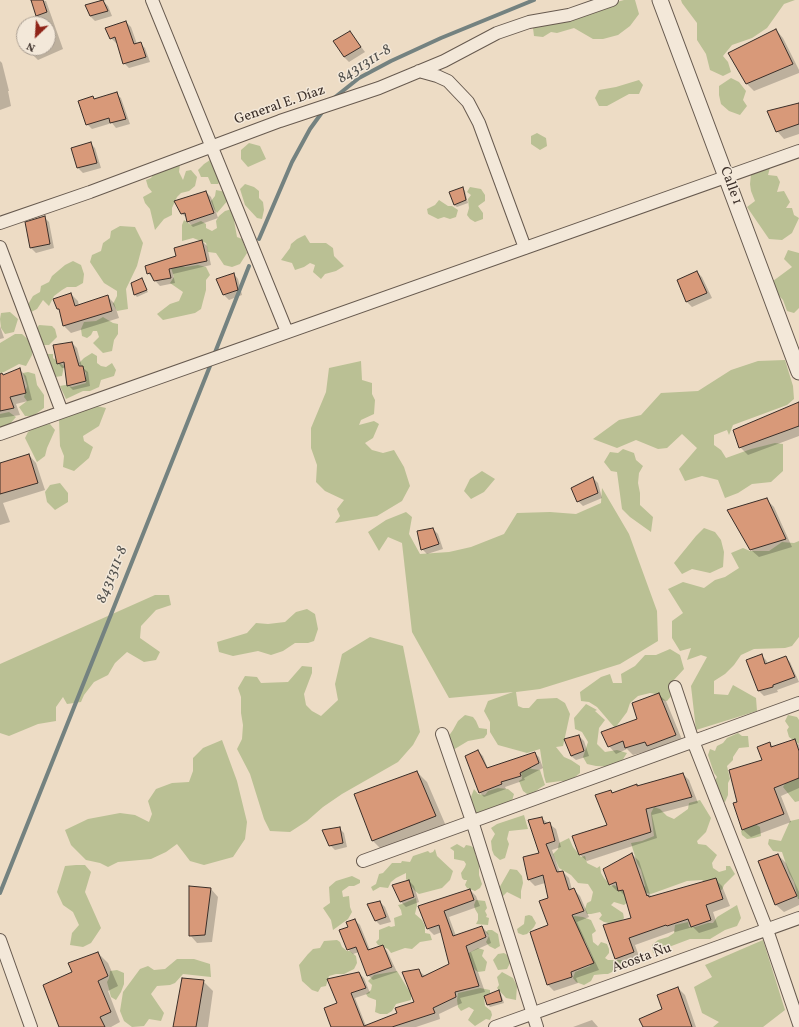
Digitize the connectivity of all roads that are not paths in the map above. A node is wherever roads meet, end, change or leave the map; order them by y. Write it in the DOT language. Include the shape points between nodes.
graph roads {
  1 [pos="152,0"];
  2 [pos="612,0"];
  3 [pos="660,0"];
  4 [pos="419,71"];
  5 [pos="212,146"];
  6 [pos="799,151"];
  7 [pos="727,177"];
  8 [pos="0,223"];
  9 [pos="0,247"];
  10 [pos="525,248"];
  11 [pos="287,332"];
  12 [pos="799,371"];
  13 [pos="62,412"];
  14 [pos="0,434"];
  15 [pos="675,687"];
  16 [pos="799,703"];
  17 [pos="442,734"];
  18 [pos="693,741"];
  19 [pos="472,821"];
  20 [pos="363,861"];
  21 [pos="799,918"];
  22 [pos="767,930"];
  23 [pos="0,940"];
  24 [pos="532,1014"];
  25 [pos="799,1024"];
  26 [pos="31,1027"];
  27 [pos="495,1027"];
  28 [pos="538,1027"];
  1 -- 5 [label="street"];
  2 -- 4 [label="street, General E. Díaz" via="569,15 529,22 497,33"];
  3 -- 7 [label="street, Calle 1"];
  4 -- 5 [label="street, General E. Díaz" via="379,88"];
  4 -- 10 [label="street" via="448,81 468,102 479,123"];
  5 -- 8 [label="street, General E. Díaz"];
  5 -- 11 [label="street"];
  6 -- 7 [label="street"];
  7 -- 10 [label="street"];
  7 -- 12 [label="street, Calle 1"];
  9 -- 13 [label="street"];
  10 -- 11 [label="street"];
  11 -- 13 [label="street"];
  13 -- 14 [label="street"];
  15 -- 18 [label="street"];
  16 -- 18 [label="street"];
  17 -- 19 [label="street"];
  18 -- 19 [label="street"];
  18 -- 22 [label="street"];
  19 -- 20 [label="street"];
  19 -- 24 [label="street"];
  21 -- 22 [label="street, Acosta Ñu"];
  22 -- 24 [label="street, Acosta Ñu"];
  22 -- 25 [label="street"];
  23 -- 26 [label="street"];
  24 -- 27 [label="street, Acosta Ñu"];
  24 -- 28 [label="street"];
}
